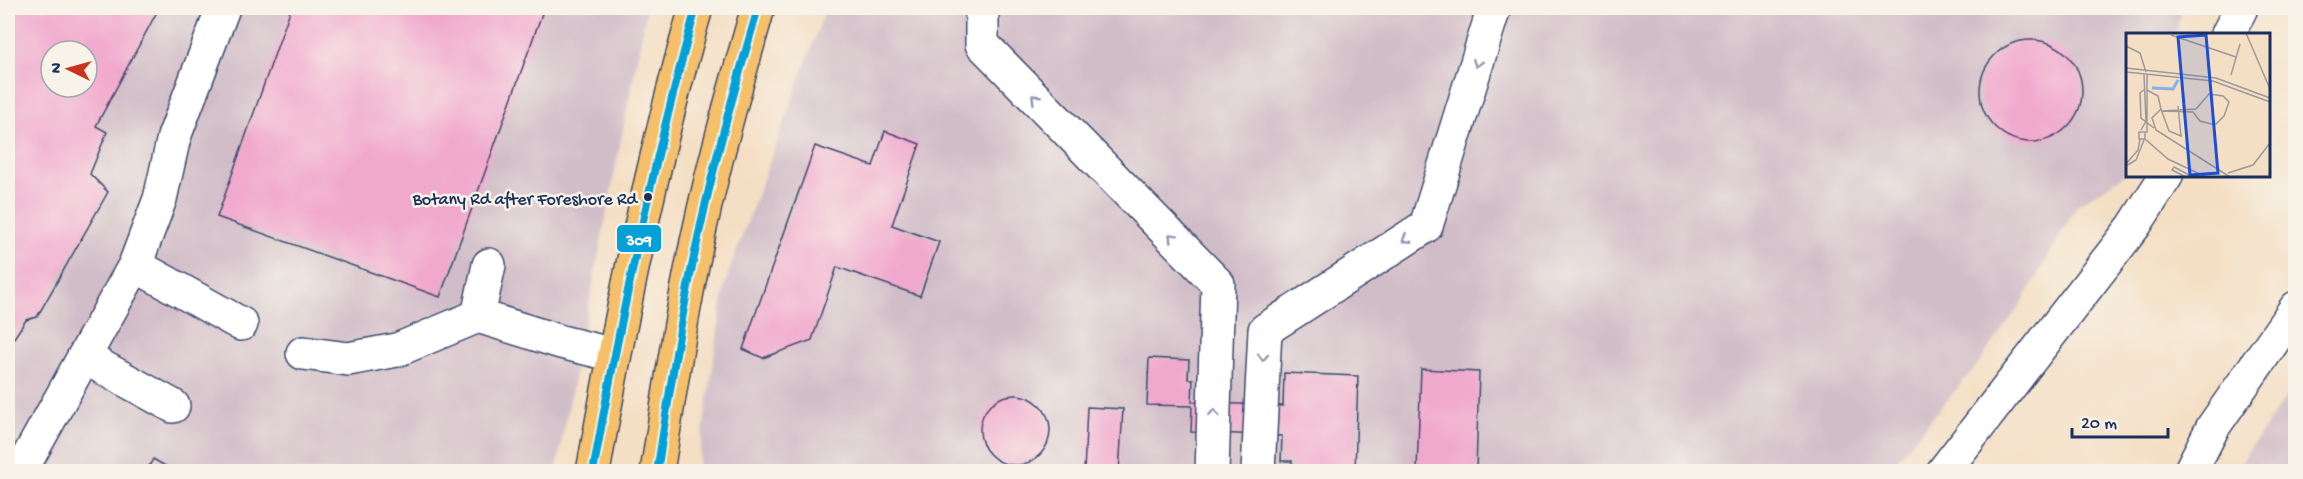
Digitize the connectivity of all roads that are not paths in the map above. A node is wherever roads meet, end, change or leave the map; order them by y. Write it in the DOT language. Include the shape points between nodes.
graph roads {
  1 [pos="223,8"];
  2 [pos="696,8"];
  3 [pos="758,8"];
  4 [pos="982,8"];
  5 [pos="1494,8"];
  6 [pos="2241,8"];
  7 [pos="2228,33"];
  8 [pos="2165,177"];
  9 [pos="135,265"];
  10 [pos="489,266"];
  11 [pos="2295,308"];
  12 [pos="478,316"];
  13 [pos="241,324"];
  14 [pos="303,353"];
  15 [pos="614,355"];
  16 [pos="84,357"];
  17 [pos="173,406"];
  18 [pos="20,471"];
  19 [pos="593,471"];
  20 [pos="657,471"];
  21 [pos="1212,471"];
  22 [pos="1258,471"];
  23 [pos="1943,471"];
  24 [pos="2190,471"];
  1 -- 9 [label="street" via="174,137 160,199"];
  2 -- 15 [label="main road" via="660,143"];
  3 -- 20 [label="main road" via="700,227"];
  21 -- 4 [label="street, one-way" via="1218,284 982,44"];
  5 -- 22 [label="street, one-way" via="1426,226 1264,330"];
  6 -- 7 [label="street"];
  8 -- 23 [label="street" via="2134,226"];
  9 -- 13 [label="street"];
  9 -- 16 [label="street"];
  10 -- 12 [label="street"];
  11 -- 24 [label="street" via="2213,427"];
  12 -- 14 [label="street" via="397,350 348,359"];
  12 -- 15 [label="street"];
  15 -- 19 [label="main road"];
  16 -- 17 [label="street"];
  16 -- 18 [label="street"];
}
